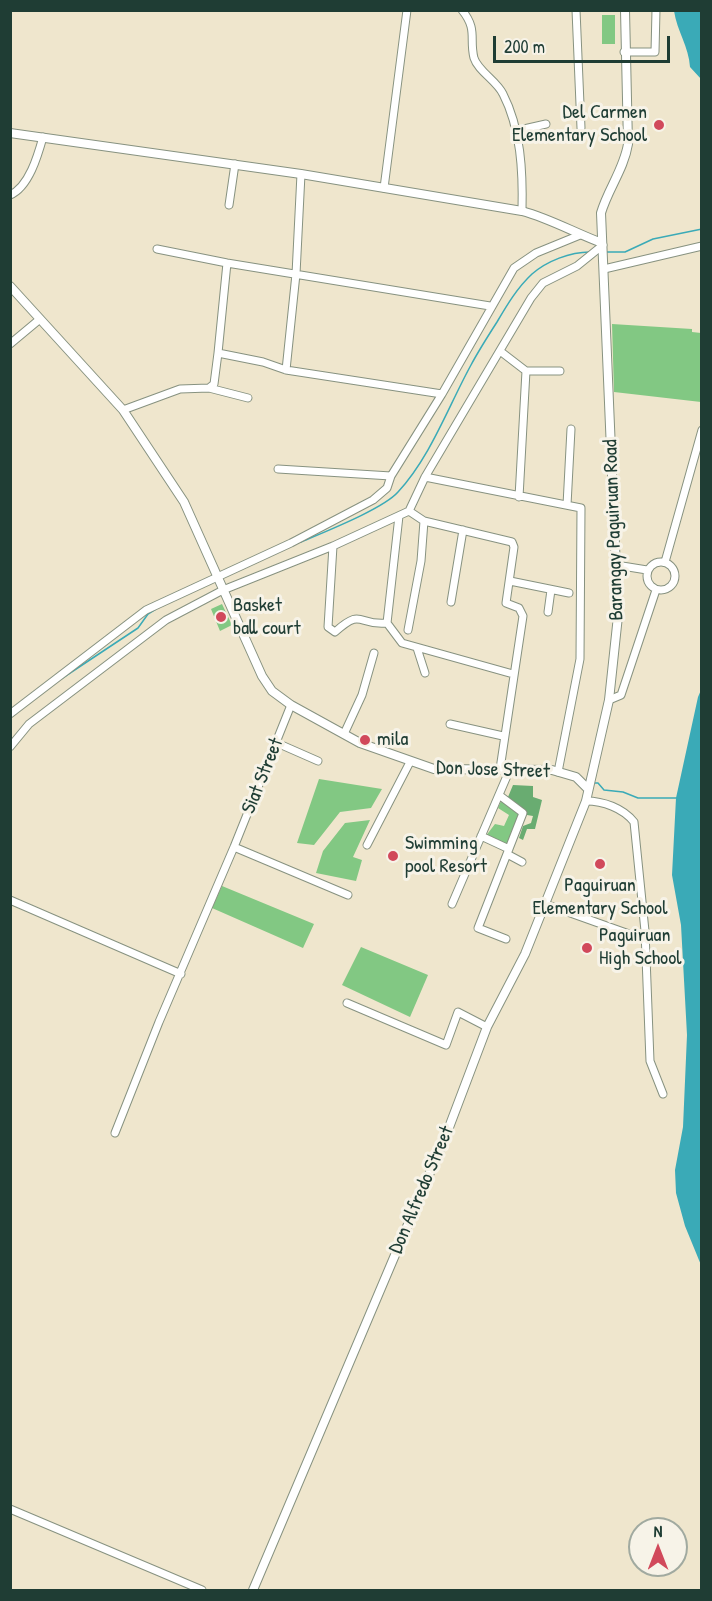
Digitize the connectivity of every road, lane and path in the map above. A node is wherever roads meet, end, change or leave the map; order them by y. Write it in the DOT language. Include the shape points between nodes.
graph roads {
  1 [pos="406,10"];
  2 [pos="462,10"];
  3 [pos="576,10"];
  4 [pos="624,10"];
  5 [pos="656,10"];
  6 [pos="624,52"];
  7 [pos="546,124"];
  8 [pos="581,128"];
  9 [pos="515,131"];
  10 [pos="10,133"];
  11 [pos="43,137"];
  12 [pos="235,164"];
  13 [pos="302,174"];
  14 [pos="384,188"];
  15 [pos="10,195"];
  16 [pos="229,205"];
  17 [pos="522,211"];
  18 [pos="580,235"];
  19 [pos="601,246"];
  20 [pos="702,246"];
  21 [pos="157,249"];
  22 [pos="227,264"];
  23 [pos="604,265"];
  24 [pos="296,274"];
  25 [pos="10,286"];
  26 [pos="490,306"];
  27 [pos="40,319"];
  28 [pos="10,344"];
  29 [pos="500,351"];
  30 [pos="218,353"];
  31 [pos="286,370"];
  32 [pos="526,371"];
  33 [pos="561,371"];
  34 [pos="209,388"];
  35 [pos="442,394"];
  36 [pos="248,398"];
  37 [pos="123,410"];
  38 [pos="571,429"];
  39 [pos="702,430"];
  40 [pos="278,469"];
  41 [pos="392,476"];
  42 [pos="425,477"];
  43 [pos="519,496"];
  44 [pos="567,505"];
  45 [pos="409,511"];
  46 [pos="399,516"];
  47 [pos="424,521"];
  48 [pos="463,530"];
  49 [pos="333,546"];
  50 [pos="665,562"];
  51 [pos="616,566"];
  52 [pos="647,570"];
  53 [pos="217,576"];
  54 [pos="510,581"];
  55 [pos="223,590"];
  56 [pos="551,590"];
  57 [pos="656,590"];
  58 [pos="569,593"];
  59 [pos="451,602"];
  60 [pos="548,612"];
  61 [pos="387,623"];
  62 [pos="408,630"];
  63 [pos="417,648"];
  64 [pos="374,653"];
  65 [pos="425,674"];
  66 [pos="513,674"];
  67 [pos="609,700"];
  68 [pos="291,705"];
  69 [pos="10,714"];
  70 [pos="450,724"];
  71 [pos="344,734"];
  72 [pos="503,736"];
  73 [pos="277,743"];
  74 [pos="10,747"];
  75 [pos="318,761"];
  76 [pos="410,762"];
  77 [pos="510,769"];
  78 [pos="500,770"];
  79 [pos="558,772"];
  80 [pos="588,789"];
  81 [pos="499,795"];
  82 [pos="586,801"];
  83 [pos="481,836"];
  84 [pos="368,845"];
  85 [pos="234,847"];
  86 [pos="508,852"];
  87 [pos="522,862"];
  88 [pos="348,895"];
  89 [pos="10,900"];
  90 [pos="452,904"];
  91 [pos="545,904"];
  92 [pos="506,939"];
  93 [pos="646,940"];
  94 [pos="181,974"];
  95 [pos="347,1003"];
  96 [pos="488,1027"];
  97 [pos="663,1094"];
  98 [pos="115,1133"];
  99 [pos="10,1509"];
  100 [pos="202,1590"];
  101 [pos="253,1590"];
  1 -- 14 [label="street"];
  2 -- 9 [label="street" via="473,28 474,59 503,92"];
  3 -- 8 [label="street"];
  4 -- 6 [label="street, Barangay Paguiruan Road"];
  5 -- 6 [label="street" via="655,52"];
  6 -- 19 [label="street, Barangay Paguiruan Road" via="628,144 601,213"];
  7 -- 9 [label="street"];
  9 -- 17 [label="street" via="523,170"];
  10 -- 11 [label="street"];
  11 -- 12 [label="street"];
  11 -- 15 [label="street" via="21,188"];
  12 -- 13 [label="street"];
  12 -- 16 [label="street"];
  13 -- 14 [label="street"];
  13 -- 24 [label="street"];
  14 -- 17 [label="street"];
  17 -- 18 [label="street" via="554,220"];
  18 -- 19 [label="street"];
  18 -- 26 [label="street" via="536,253 514,268"];
  19 -- 23 [label="street, Barangay Paguiruan Road"];
  19 -- 29 [label="street" via="578,266 543,283"];
  20 -- 23 [label="street"];
  21 -- 22 [label="street"];
  22 -- 24 [label="street"];
  22 -- 30 [label="street"];
  23 -- 51 [label="street, Barangay Paguiruan Road"];
  24 -- 26 [label="street"];
  24 -- 31 [label="street"];
  25 -- 27 [label="street, Don Jose Street"];
  26 -- 35 [label="street"];
  27 -- 28 [label="street"];
  27 -- 37 [label="street, Don Jose Street"];
  29 -- 32 [label="street"];
  29 -- 42 [label="street"];
  30 -- 31 [label="street"];
  30 -- 34 [label="street" via="214,384"];
  31 -- 35 [label="street"];
  32 -- 33 [label="street"];
  32 -- 43 [label="street"];
  34 -- 36 [label="street"];
  34 -- 37 [label="street" via="180,389"];
  35 -- 41 [label="street"];
  37 -- 53 [label="street, Don Jose Street" via="184,502"];
  38 -- 44 [label="street"];
  39 -- 50 [label="street"];
  40 -- 41 [label="street"];
  41 -- 53 [label="street" via="387,488 373,500"];
  42 -- 43 [label="street"];
  42 -- 45 [label="street"];
  43 -- 44 [label="street"];
  44 -- 79 [label="street" via="581,508 580,659"];
  45 -- 46 [label="street"];
  45 -- 47 [label="street"];
  46 -- 49 [label="street"];
  46 -- 61 [label="street"];
  47 -- 48 [label="street"];
  47 -- 62 [label="street"];
  48 -- 54 [label="street" via="512,542 515,551"];
  48 -- 59 [label="street"];
  49 -- 55 [label="street"];
  49 -- 61 [label="street" via="328,627 334,632 357,617 376,624"];
  50 -- 52 [label="street" via="655,562"];
  50 -- 57 [label="street" via="674,569 675,580 667,589"];
  51 -- 52 [label="street"];
  51 -- 67 [label="street, Barangay Paguiruan Road" via="618,616"];
  52 -- 57 [label="street" via="647,582"];
  53 -- 55 [label="street, Don Jose Street"];
  53 -- 69 [label="street" via="146,610"];
  54 -- 56 [label="street"];
  54 -- 66 [label="street" via="506,603 519,608 523,616"];
  55 -- 68 [label="street, Don Jose Street" via="262,676 272,691"];
  55 -- 74 [label="street" via="166,620 29,724"];
  56 -- 58 [label="street"];
  56 -- 60 [label="street"];
  57 -- 67 [label="street" via="621,695"];
  61 -- 63 [label="street" via="402,643"];
  63 -- 65 [label="street"];
  63 -- 66 [label="street"];
  64 -- 71 [label="street" via="362,695"];
  66 -- 72 [label="street"];
  67 -- 80 [label="street, Barangay Paguiruan Road"];
  68 -- 71 [label="street, Don Jose Street"];
  68 -- 73 [label="street, Siat Street"];
  70 -- 72 [label="street"];
  71 -- 76 [label="street, Don Jose Street"];
  72 -- 78 [label="street"];
  73 -- 75 [label="street"];
  73 -- 85 [label="street, Siat Street"];
  76 -- 78 [label="street, Don Jose Street" via="434,769"];
  76 -- 84 [label="street"];
  77 -- 78 [label="street, Don Jose Street"];
  77 -- 79 [label="street, Don Jose Street"];
  77 -- 81 [label="street"];
  79 -- 80 [label="street, Don Jose Street" via="576,777"];
  80 -- 82 [label="street, Don Alfredo Street"];
  81 -- 83 [label="street"];
  81 -- 86 [label="street" via="523,813"];
  82 -- 91 [label="street, Don Alfredo Street"];
  82 -- 93 [label="street" via="615,808 634,822"];
  83 -- 86 [label="street"];
  83 -- 90 [label="street"];
  85 -- 88 [label="street"];
  85 -- 94 [label="street, Siat Street"];
  86 -- 87 [label="street"];
  86 -- 92 [label="street" via="478,928"];
  89 -- 94 [label="street"];
  91 -- 93 [label="street"];
  91 -- 96 [label="street, Don Alfredo Street"];
  93 -- 97 [label="street" via="650,1061"];
  94 -- 98 [label="street, Siat Street"];
  95 -- 96 [label="street" via="446,1045 458,1012"];
  96 -- 101 [label="street, Don Alfredo Street"];
  99 -- 100 [label="street"];
}
